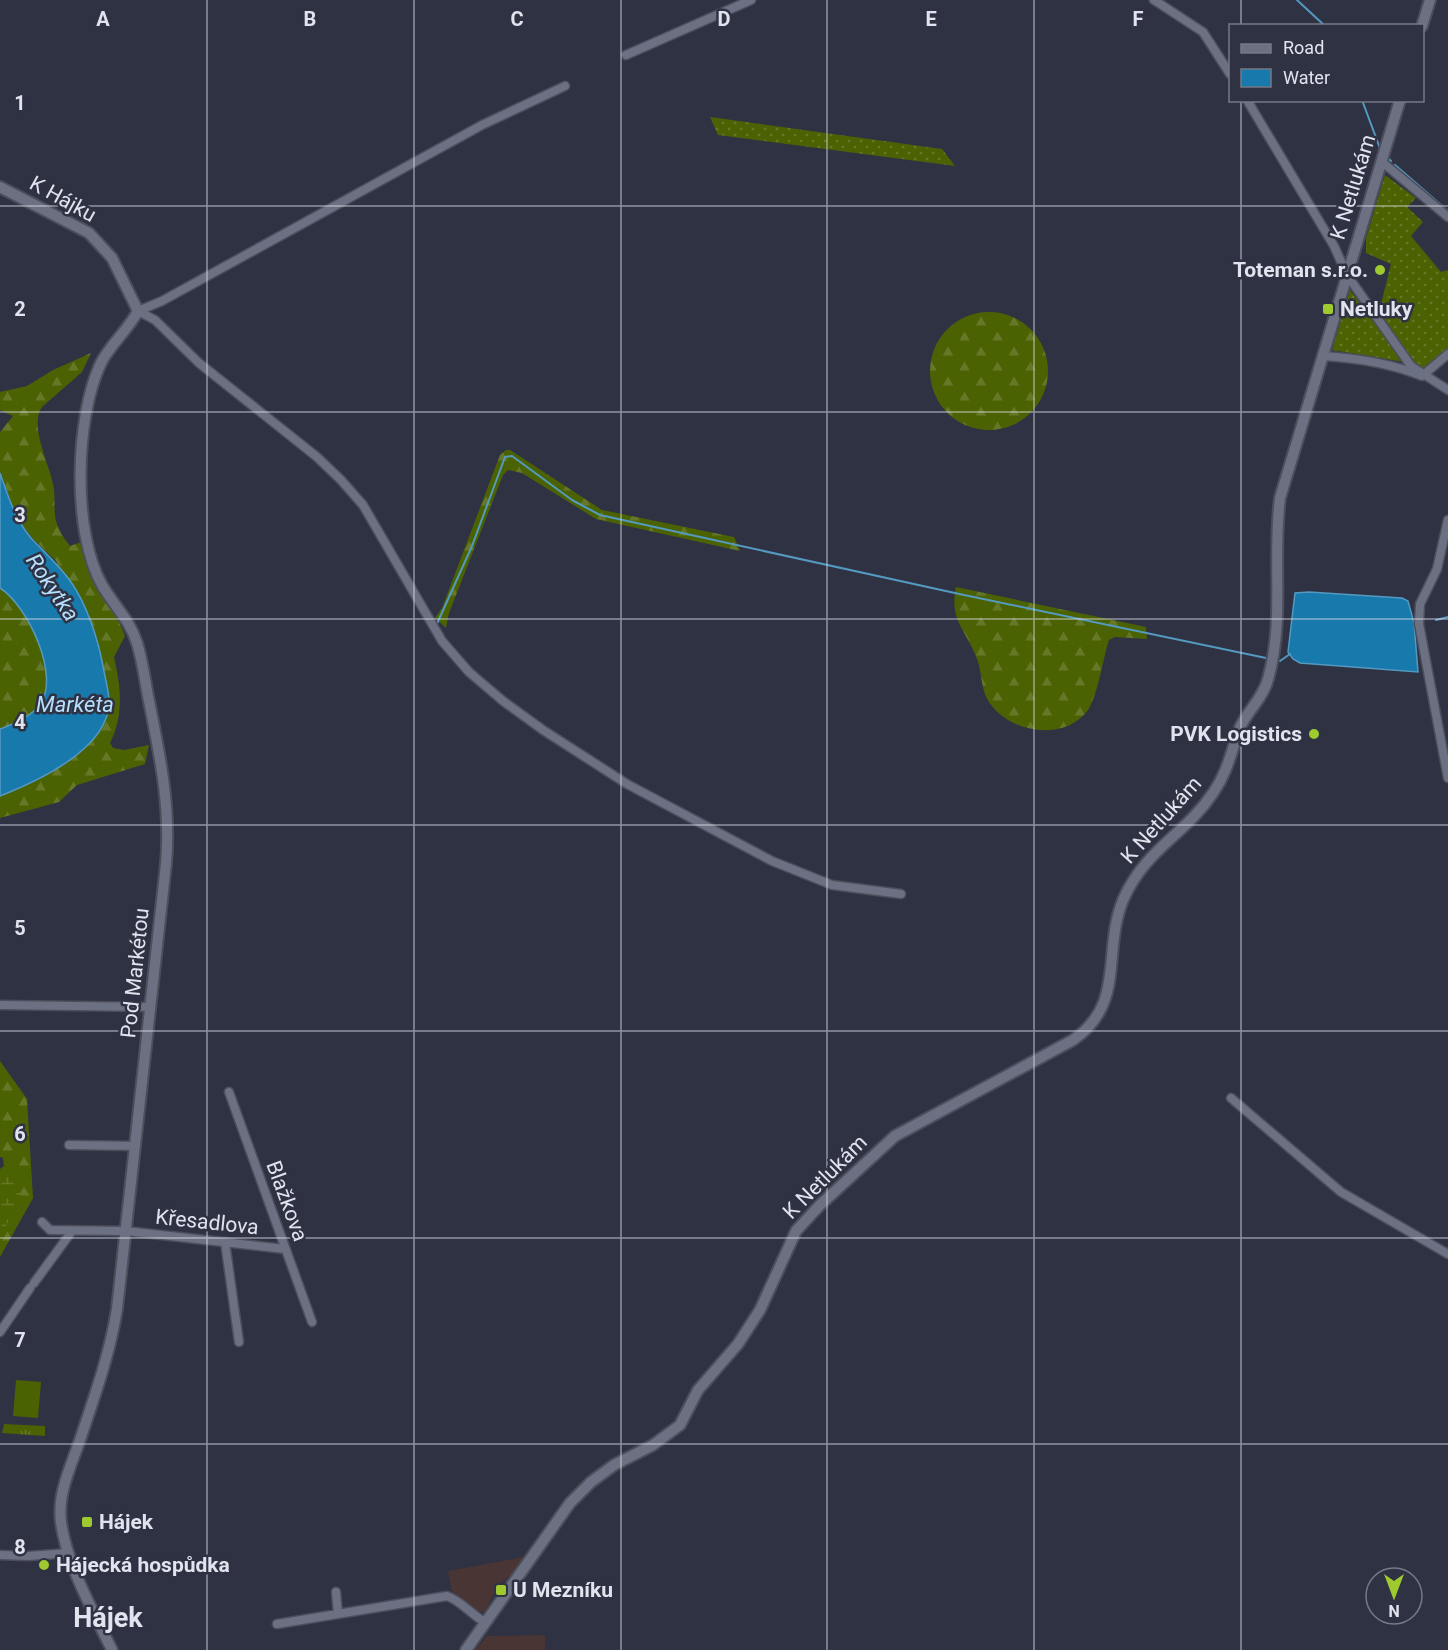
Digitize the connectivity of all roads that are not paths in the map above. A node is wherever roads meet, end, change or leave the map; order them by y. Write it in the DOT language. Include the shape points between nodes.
graph roads {
  1 [pos="751,0"];
  2 [pos="1154,0"];
  3 [pos="1430,0"];
  4 [pos="1423,24"];
  5 [pos="626,55"];
  6 [pos="1229,72"];
  7 [pos="565,86"];
  8 [pos="1248,102"];
  9 [pos="1399,102"];
  10 [pos="1381,161"];
  11 [pos="0,187"];
  12 [pos="1448,217"];
  13 [pos="1347,275"];
  14 [pos="138,311"];
  15 [pos="1448,354"];
  16 [pos="1322,356"];
  17 [pos="1422,376"];
  18 [pos="1448,390"];
  19 [pos="1448,520"];
  20 [pos="1448,778"];
  21 [pos="901,894"];
  22 [pos="0,1005"];
  23 [pos="150,1007"];
  24 [pos="229,1092"];
  25 [pos="1231,1098"];
  26 [pos="69,1145"];
  27 [pos="135,1146"];
  28 [pos="42,1222"];
  29 [pos="72,1231"];
  30 [pos="126,1231"];
  31 [pos="225,1242"];
  32 [pos="285,1249"];
  33 [pos="1448,1254"];
  34 [pos="312,1322"];
  35 [pos="0,1332"];
  36 [pos="239,1342"];
  37 [pos="69,1553"];
  38 [pos="0,1555"];
  39 [pos="336,1592"];
  40 [pos="338,1614"];
  41 [pos="486,1623"];
  42 [pos="277,1624"];
  43 [pos="112,1650"];
  44 [pos="465,1650"];
  1 -- 5 [label="street"];
  2 -- 6 [label="street" via="1203,32"];
  3 -- 4 [label="street"];
  7 -- 14 [label="street" via="482,125"];
  8 -- 13 [label="street" via="1334,246"];
  9 -- 10 [label="street, K Netlukám"];
  10 -- 12 [label="street"];
  10 -- 13 [label="street, K Netlukám"];
  11 -- 14 [label="street, K Hájku" via="88,233 112,258"];
  13 -- 16 [label="street, K Netlukám"];
  13 -- 17 [label="street"];
  14 -- 21 [label="street" via="155,320 199,363 341,480 363,505 442,641 503,701 627,784 772,861 832,885"];
  14 -- 23 [label="street, Pod Markétou" via="129,329 101,362 89,400 81,467 90,558 102,586 127,618 137,642 161,750 168,844"];
  15 -- 17 [label="street"];
  16 -- 17 [label="street" via="1398,366"];
  16 -- 41 [label="street, K Netlukám" via="1280,498 1278,623 1268,683 1245,719 1213,794 1150,857 1128,890 1114,929 1110,990 1100,1013 1073,1040 895,1136 820,1205 796,1231 760,1310 738,1344 698,1390 675,1431 614,1465 570,1503"];
  17 -- 18 [label="street"];
  19 -- 20 [label="street" via="1437,569 1420,604 1419,624"];
  22 -- 23 [label="street"];
  23 -- 27 [label="street, Pod Markétou"];
  24 -- 32 [label="street, Blažkova"];
  25 -- 33 [label="street" via="1341,1192"];
  26 -- 27 [label="street"];
  27 -- 30 [label="street, Pod Markétou"];
  28 -- 29 [label="street, Křesadlova" via="50,1230"];
  29 -- 30 [label="street, Křesadlova"];
  29 -- 35 [label="street"];
  30 -- 31 [label="street, Křesadlova"];
  30 -- 37 [label="street, Pod Markétou" via="110,1342 61,1504"];
  31 -- 32 [label="street, Křesadlova"];
  31 -- 36 [label="street"];
  32 -- 34 [label="street, Blažkova"];
  37 -- 38 [label="street"];
  37 -- 43 [label="street, Pod Markétou"];
  39 -- 40 [label="street"];
  40 -- 41 [label="street" via="447,1596"];
  40 -- 42 [label="street"];
  41 -- 44 [label="street"];
}
